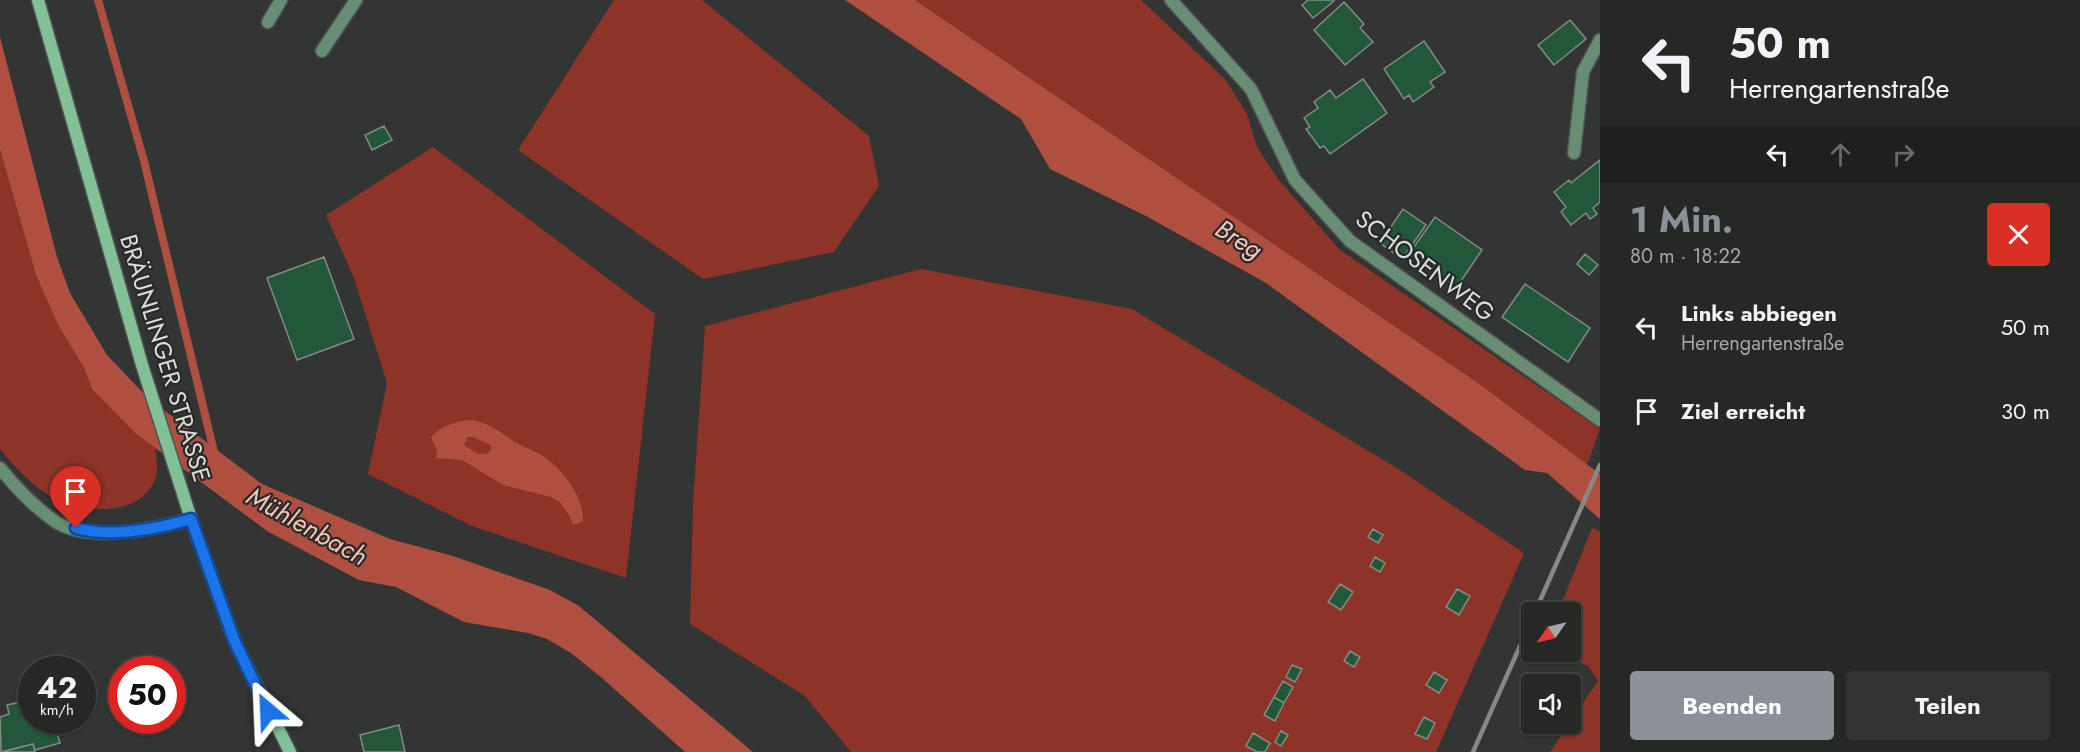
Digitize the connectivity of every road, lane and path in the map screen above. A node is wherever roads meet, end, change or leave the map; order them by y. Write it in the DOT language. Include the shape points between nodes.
graph roads {
  1 [pos="38,0"];
  2 [pos="281,0"];
  3 [pos="356,0"];
  4 [pos="1171,0"];
  5 [pos="267,22"];
  6 [pos="1600,40"];
  7 [pos="322,51"];
  8 [pos="1574,153"];
  9 [pos="1600,420"];
  10 [pos="0,468"];
  11 [pos="191,519"];
  12 [pos="290,752"];
  1 -- 11 [label="main road, BRÄUNLINGER STRASSE" via="142,365"];
  2 -- 5 [label="street"];
  3 -- 7 [label="street"];
  4 -- 9 [label="street, SCHOSENWEG" via="1251,89 1294,180 1350,241"];
  6 -- 8 [label="street" via="1583,72"];
  10 -- 11 [label="street" via="18,490 58,523 93,533 171,525"];
  11 -- 12 [label="main road, BRÄUNLINGER STRASSE" via="234,640"];
}
